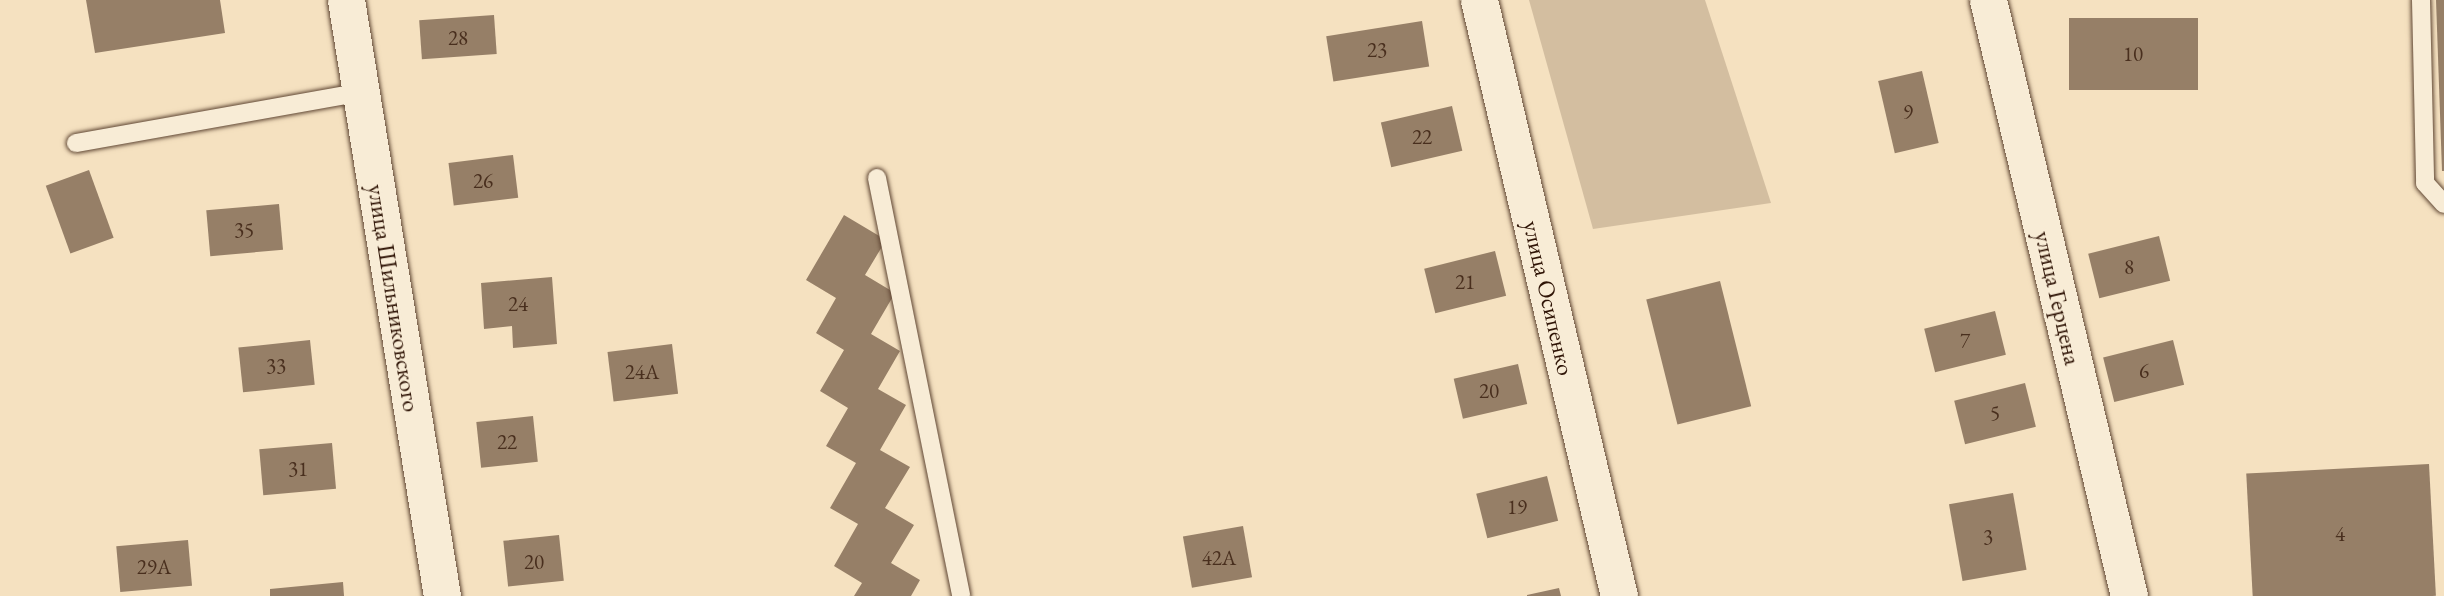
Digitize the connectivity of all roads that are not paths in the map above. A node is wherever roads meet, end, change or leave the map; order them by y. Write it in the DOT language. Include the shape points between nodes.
graph roads {
  1 [pos="346,0"];
  2 [pos="1479,0"];
  3 [pos="1988,0"];
  4 [pos="2421,0"];
  5 [pos="361,92"];
  6 [pos="76,143"];
  7 [pos="877,178"];
  8 [pos="2444,204"];
  9 [pos="442,596"];
  10 [pos="961,596"];
  11 [pos="1619,596"];
  12 [pos="2129,596"];
  1 -- 5 [label="street, улица Шильниковского"];
  2 -- 11 [label="street, улица Осипенко"];
  3 -- 12 [label="street, улица Герцена"];
  4 -- 8 [label="lane" via="2425,183"];
  5 -- 6 [label="lane"];
  5 -- 9 [label="street, улица Шильниковского"];
  7 -- 10 [label="lane"];
}
